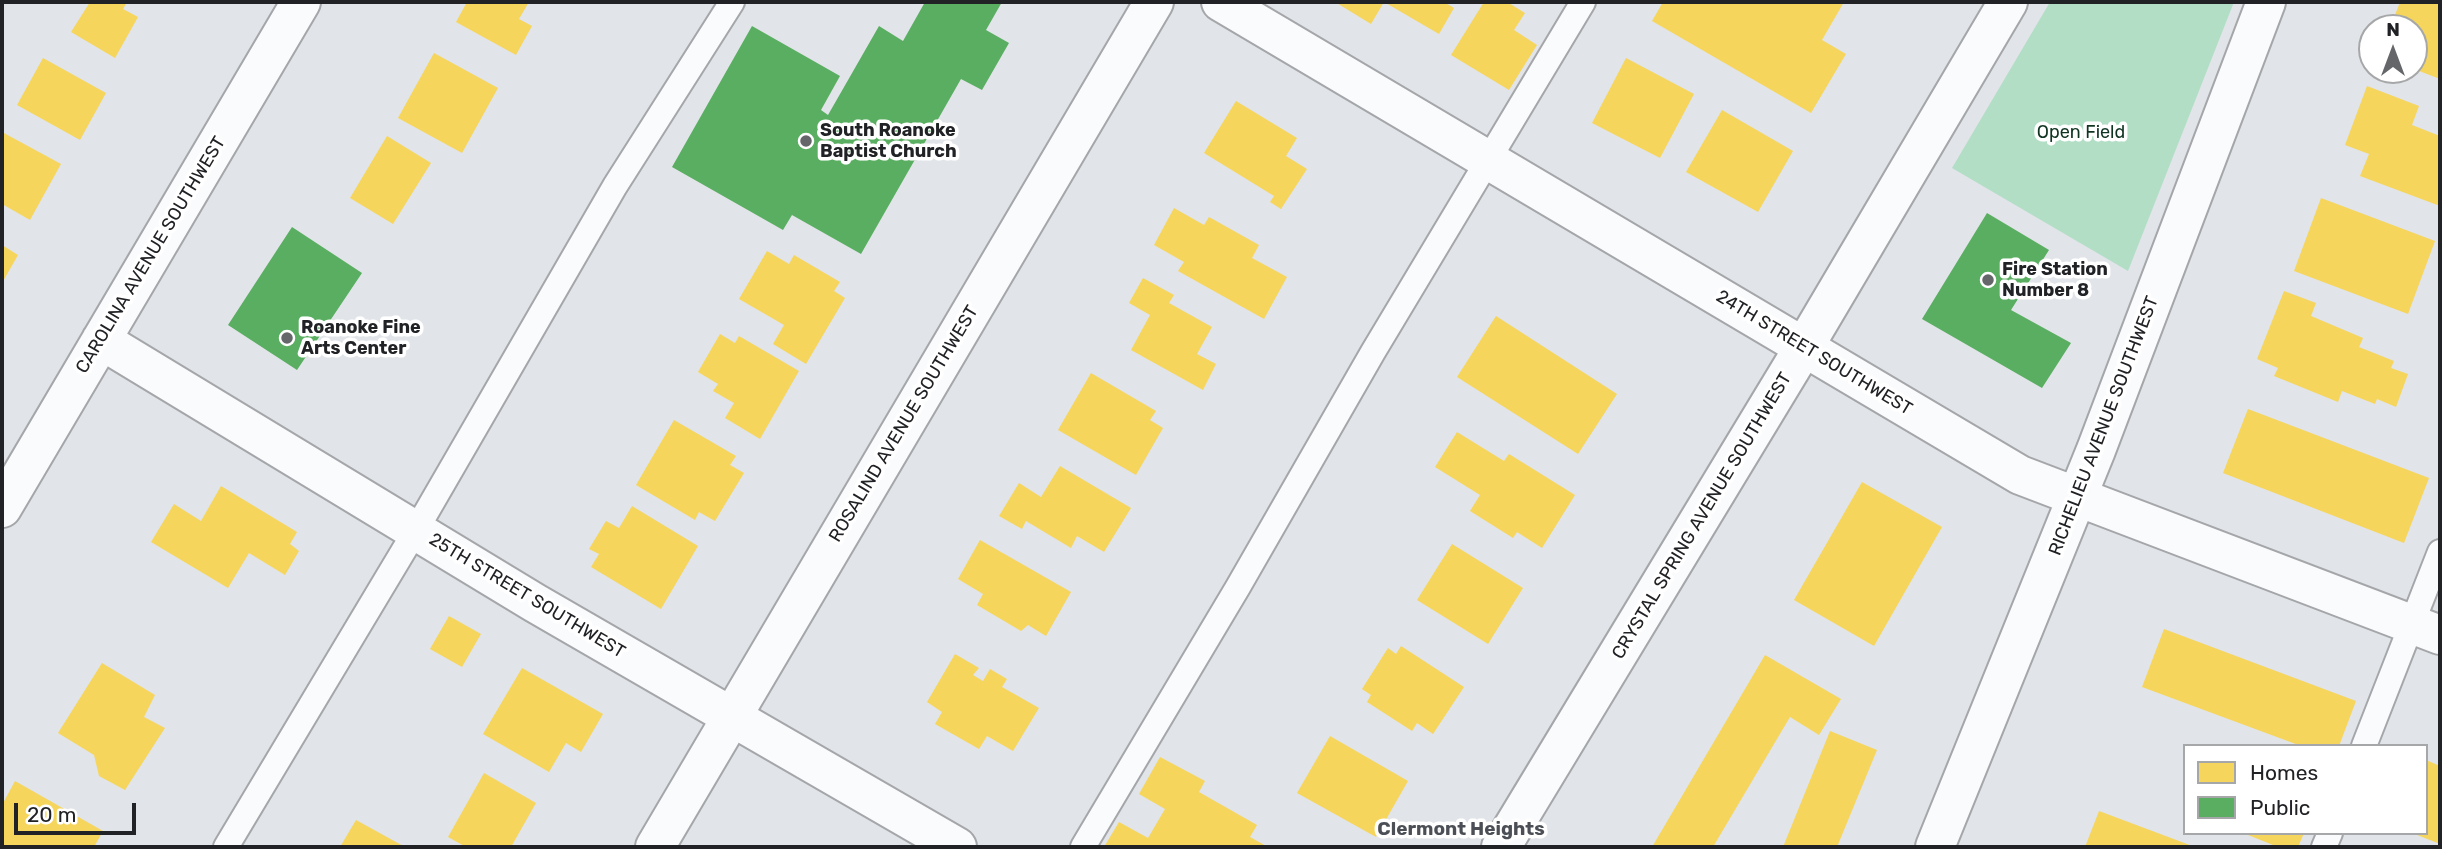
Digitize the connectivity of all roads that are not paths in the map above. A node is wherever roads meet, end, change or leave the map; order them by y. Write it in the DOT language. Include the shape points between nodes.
graph roads {
  1 [pos="301,2"];
  2 [pos="732,2"];
  3 [pos="1154,2"];
  4 [pos="1220,2"];
  5 [pos="1583,2"];
  6 [pos="2008,2"];
  7 [pos="2266,2"];
  8 [pos="1488,160"];
  9 [pos="101,340"];
  10 [pos="1804,347"];
  11 [pos="2077,497"];
  12 [pos="2,508"];
  13 [pos="416,530"];
  14 [pos="2440,552"];
  15 [pos="2426,629"];
  16 [pos="733,716"];
  17 [pos="2365,744"];
  18 [pos="226,847"];
  19 [pos="655,847"];
  20 [pos="957,847"];
  21 [pos="1083,847"];
  22 [pos="1501,847"];
  23 [pos="1935,847"];
  1 -- 9 [label="street, CAROLINA AVENUE SOUTHWEST"];
  2 -- 13 [label="lane" via="615,186"];
  3 -- 16 [label="street, ROSALIND AVENUE SOUTHWEST"];
  4 -- 8 [label="street, 24TH STREET SOUTHWEST"];
  5 -- 8 [label="lane"];
  6 -- 10 [label="street, CRYSTAL SPRING AVENUE SOUTHWEST"];
  7 -- 11 [label="street, RICHELIEU AVENUE SOUTHWEST"];
  8 -- 10 [label="street, 24TH STREET SOUTHWEST"];
  8 -- 21 [label="lane"];
  9 -- 12 [label="street, CAROLINA AVENUE SOUTHWEST"];
  9 -- 13 [label="street, 25TH STREET SOUTHWEST"];
  10 -- 11 [label="street, 24TH STREET SOUTHWEST" via="2020,475"];
  10 -- 22 [label="street, CRYSTAL SPRING AVENUE SOUTHWEST"];
  11 -- 15 [label="street, 24TH STREET SOUTHWEST"];
  11 -- 23 [label="street, RICHELIEU AVENUE SOUTHWEST"];
  13 -- 16 [label="street, 25TH STREET SOUTHWEST"];
  13 -- 18 [label="lane"];
  14 -- 15 [label="lane"];
  15 -- 17 [label="lane"];
  16 -- 19 [label="street, ROSALIND AVENUE SOUTHWEST"];
  16 -- 20 [label="street, 25TH STREET SOUTHWEST"];
}
